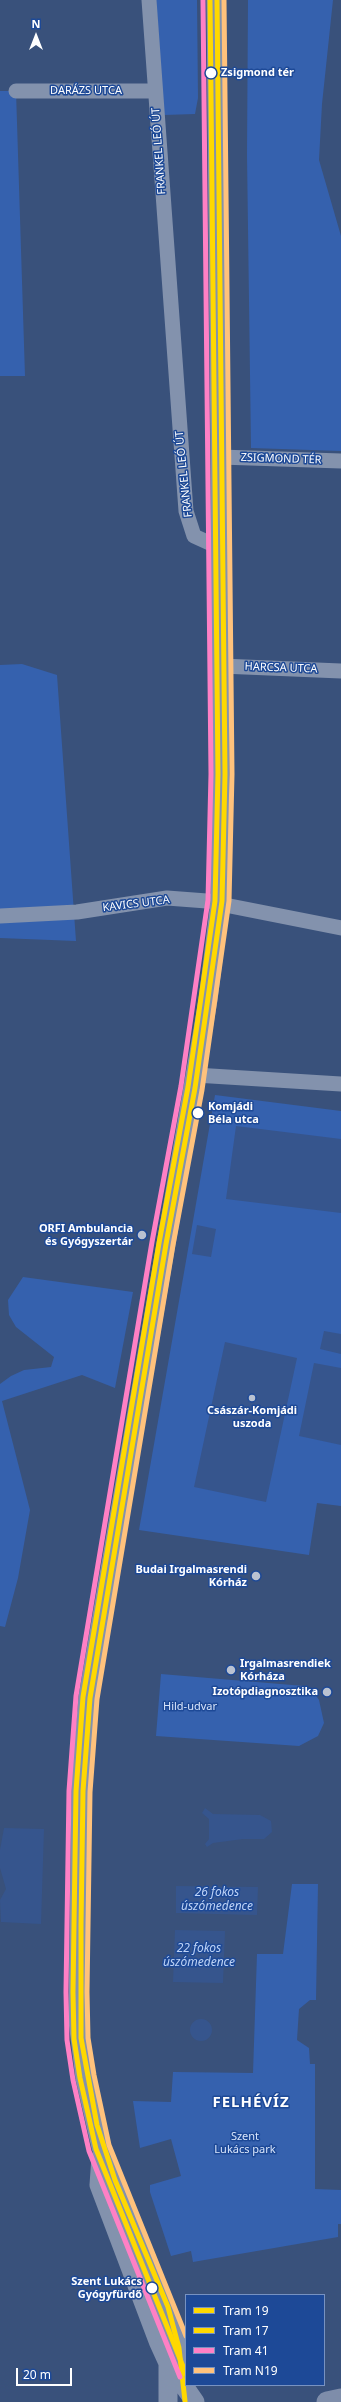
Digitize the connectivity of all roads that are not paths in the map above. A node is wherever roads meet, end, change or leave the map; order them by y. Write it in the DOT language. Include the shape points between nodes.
graph roads {
  1 [pos="149,0"];
  2 [pos="216,0"];
  3 [pos="16,91"];
  4 [pos="155,91"];
  5 [pos="220,457"];
  6 [pos="341,461"];
  7 [pos="220,555"];
  8 [pos="221,666"];
  9 [pos="341,671"];
  10 [pos="220,902"];
  11 [pos="0,916"];
  12 [pos="341,928"];
  13 [pos="195,1075"];
  14 [pos="341,1084"];
  15 [pos="177,2362"];
  16 [pos="185,2380"];
  17 [pos="188,2386"];
  18 [pos="195,2386"];
  19 [pos="341,2399"];
  20 [pos="168,2402"];
  21 [pos="195,2402"];
  22 [pos="201,2402"];
  23 [pos="327,2402"];
  1 -- 4 [label="street"];
  2 -- 5 [label="street"];
  3 -- 4 [label="street, DARÁZS UTCA"];
  4 -- 7 [label="street, FRANKEL LEÓ ÚT" via="186,511 194,536 216,546"];
  5 -- 6 [label="street, ZSIGMOND TÉR"];
  5 -- 7 [label="street"];
  7 -- 8 [label="street"];
  8 -- 9 [label="street, HARCSA UTCA"];
  8 -- 10 [label="street"];
  10 -- 11 [label="street, KAVICS UTCA" via="167,898 77,912"];
  10 -- 12 [label="street, KAVICS UTCA"];
  10 -- 13 [label="street" via="208,1000"];
  13 -- 14 [label="street"];
  13 -- 15 [label="street" via="88,1697 83,1748 78,2021 85,2078 101,2147"];
  15 -- 16 [label="street"];
  15 -- 20 [label="street"];
  17 -- 21 [label="street"];
  18 -- 22 [label="street"];
  19 -- 23 [label="main road"];
}
